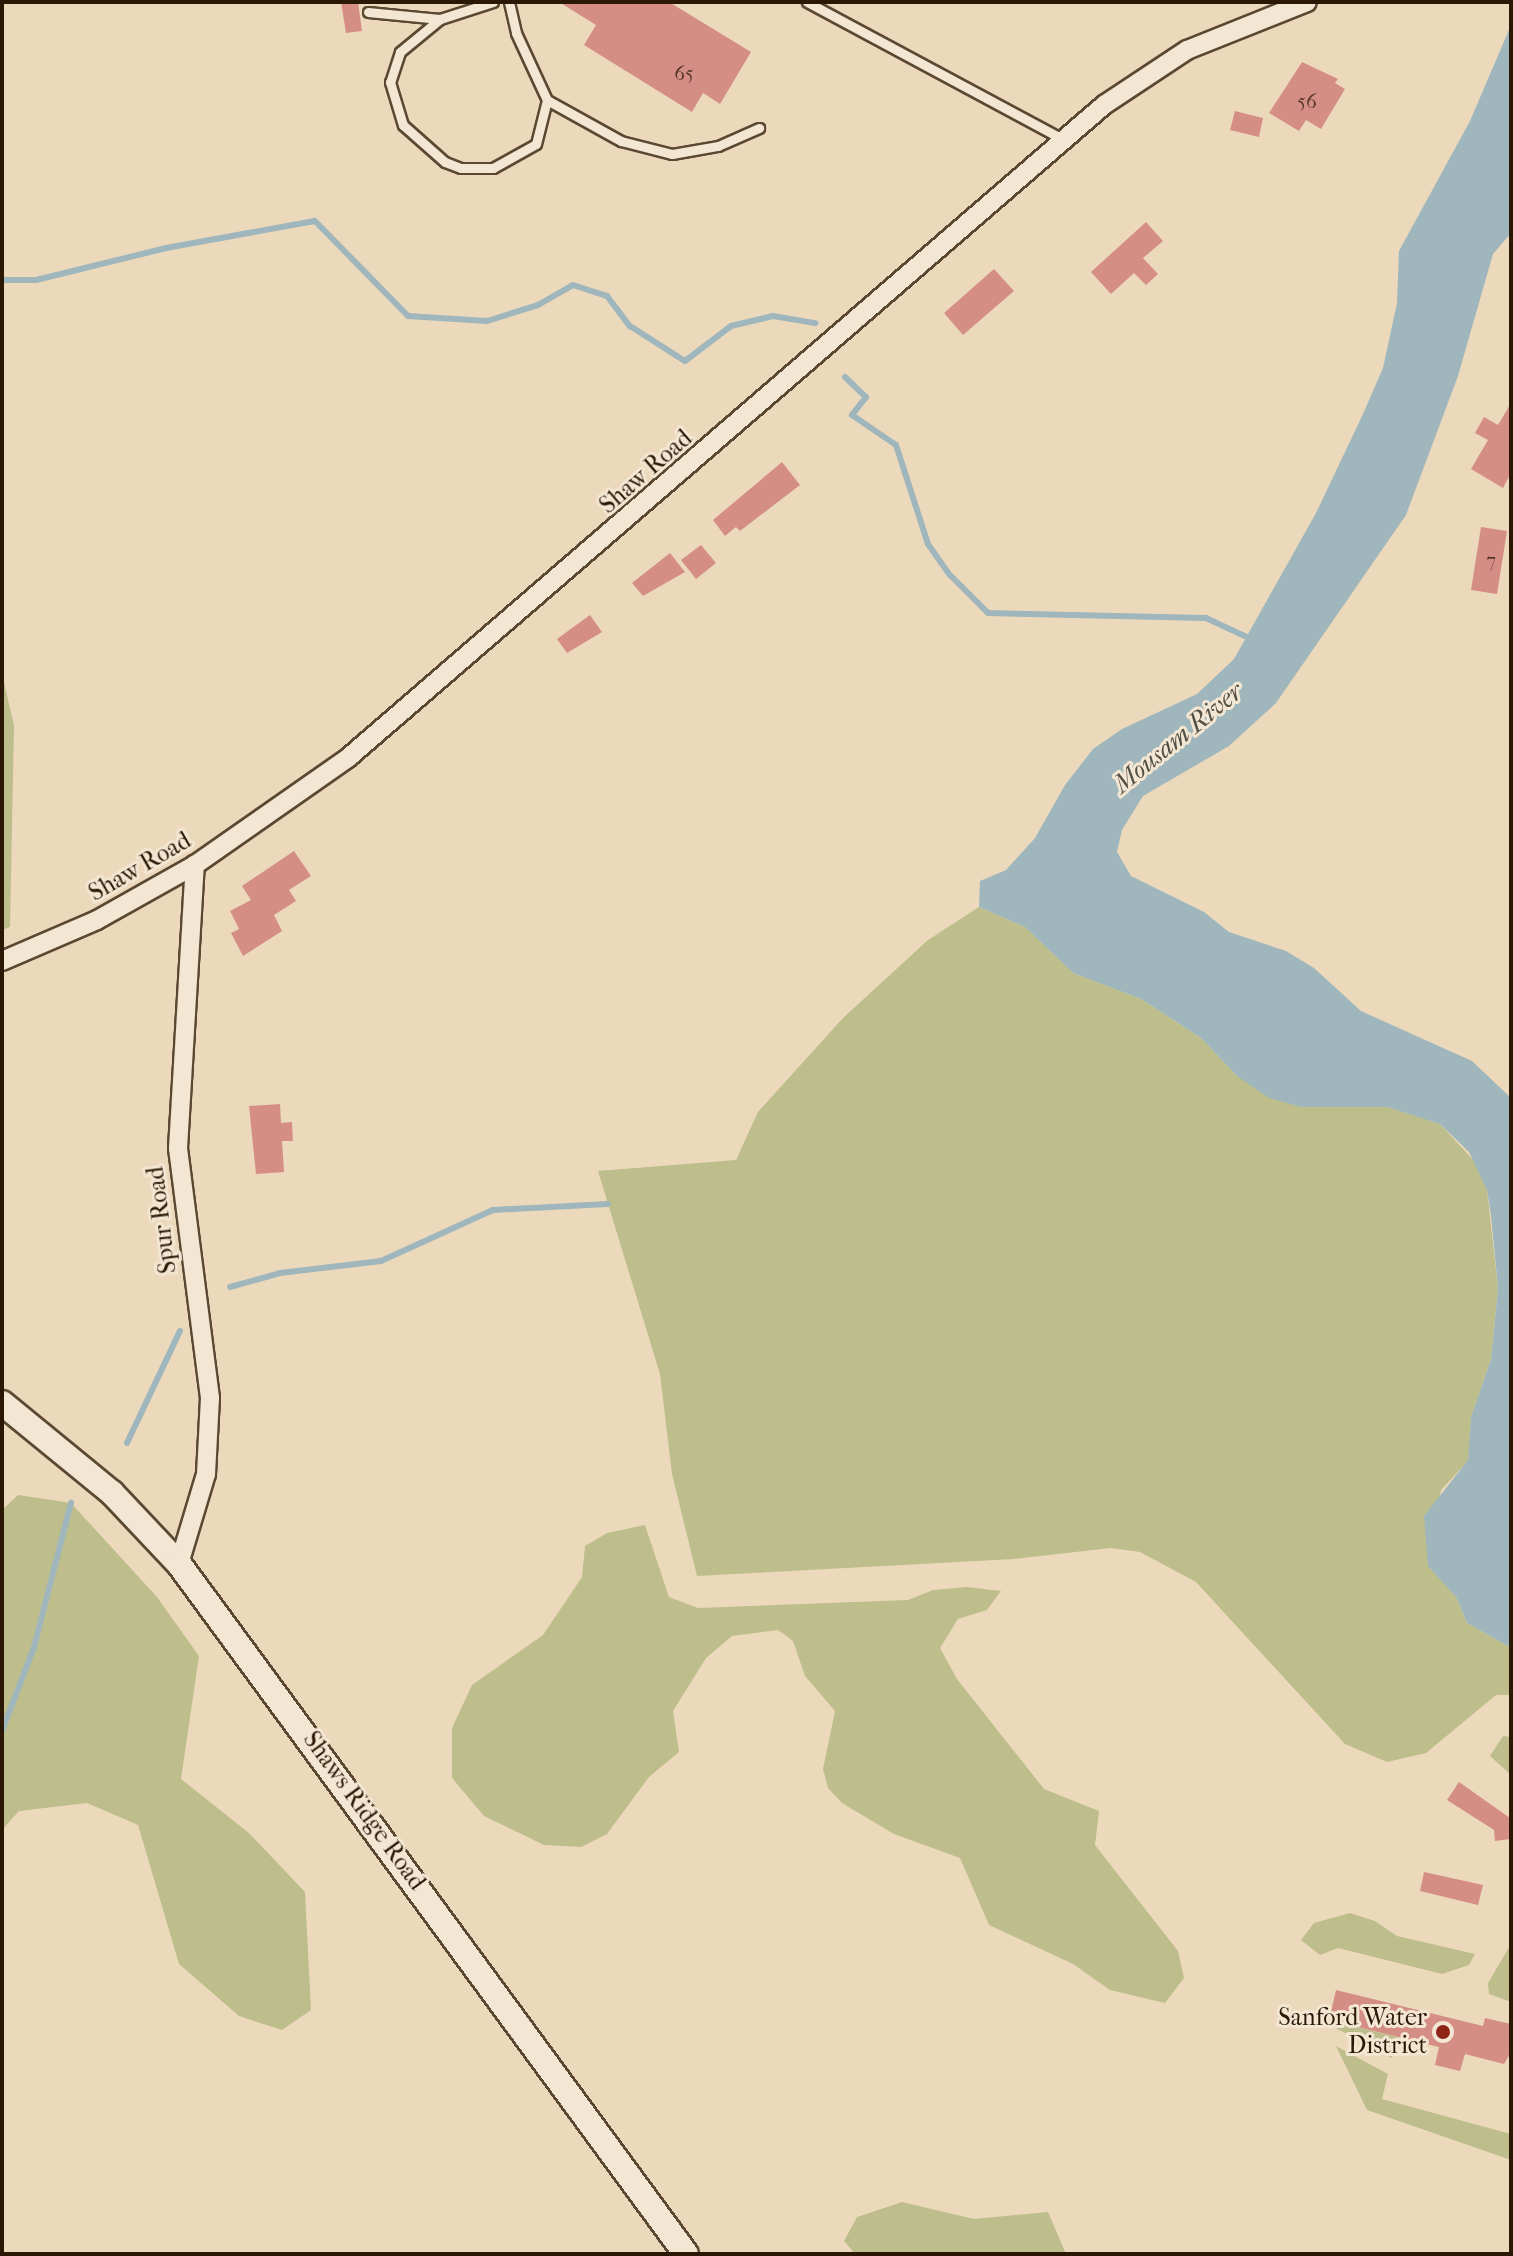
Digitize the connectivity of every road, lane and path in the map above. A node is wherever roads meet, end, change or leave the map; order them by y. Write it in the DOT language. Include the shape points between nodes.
graph roads {
  1 [pos="493,2"];
  2 [pos="509,2"];
  3 [pos="807,2"];
  4 [pos="1307,2"];
  5 [pos="368,12"];
  6 [pos="440,19"];
  7 [pos="547,100"];
  8 [pos="759,128"];
  9 [pos="1062,139"];
  10 [pos="195,865"];
  11 [pos="2,961"];
  12 [pos="2,1403"];
  13 [pos="179,1564"];
  14 [pos="686,2254"];
  1 -- 6 [label="lane"];
  2 -- 7 [label="lane" via="516,33"];
  3 -- 9 [label="lane"];
  4 -- 9 [label="street, Shaw Road" via="1187,50"];
  5 -- 6 [label="lane"];
  6 -- 7 [label="lane" via="400,52 390,82 403,125 426,151 461,168 493,168 515,160 536,144"];
  7 -- 8 [label="lane" via="621,141 672,154 718,146"];
  9 -- 10 [label="street, Shaw Road" via="417,701 349,757"];
  10 -- 11 [label="street, Shaw Road" via="97,920"];
  10 -- 13 [label="street, Spur Road" via="178,1148 210,1398 206,1474"];
  12 -- 13 [label="main road, Shaws Ridge Road" via="112,1493"];
  13 -- 14 [label="main road, Shaws Ridge Road"];
}
